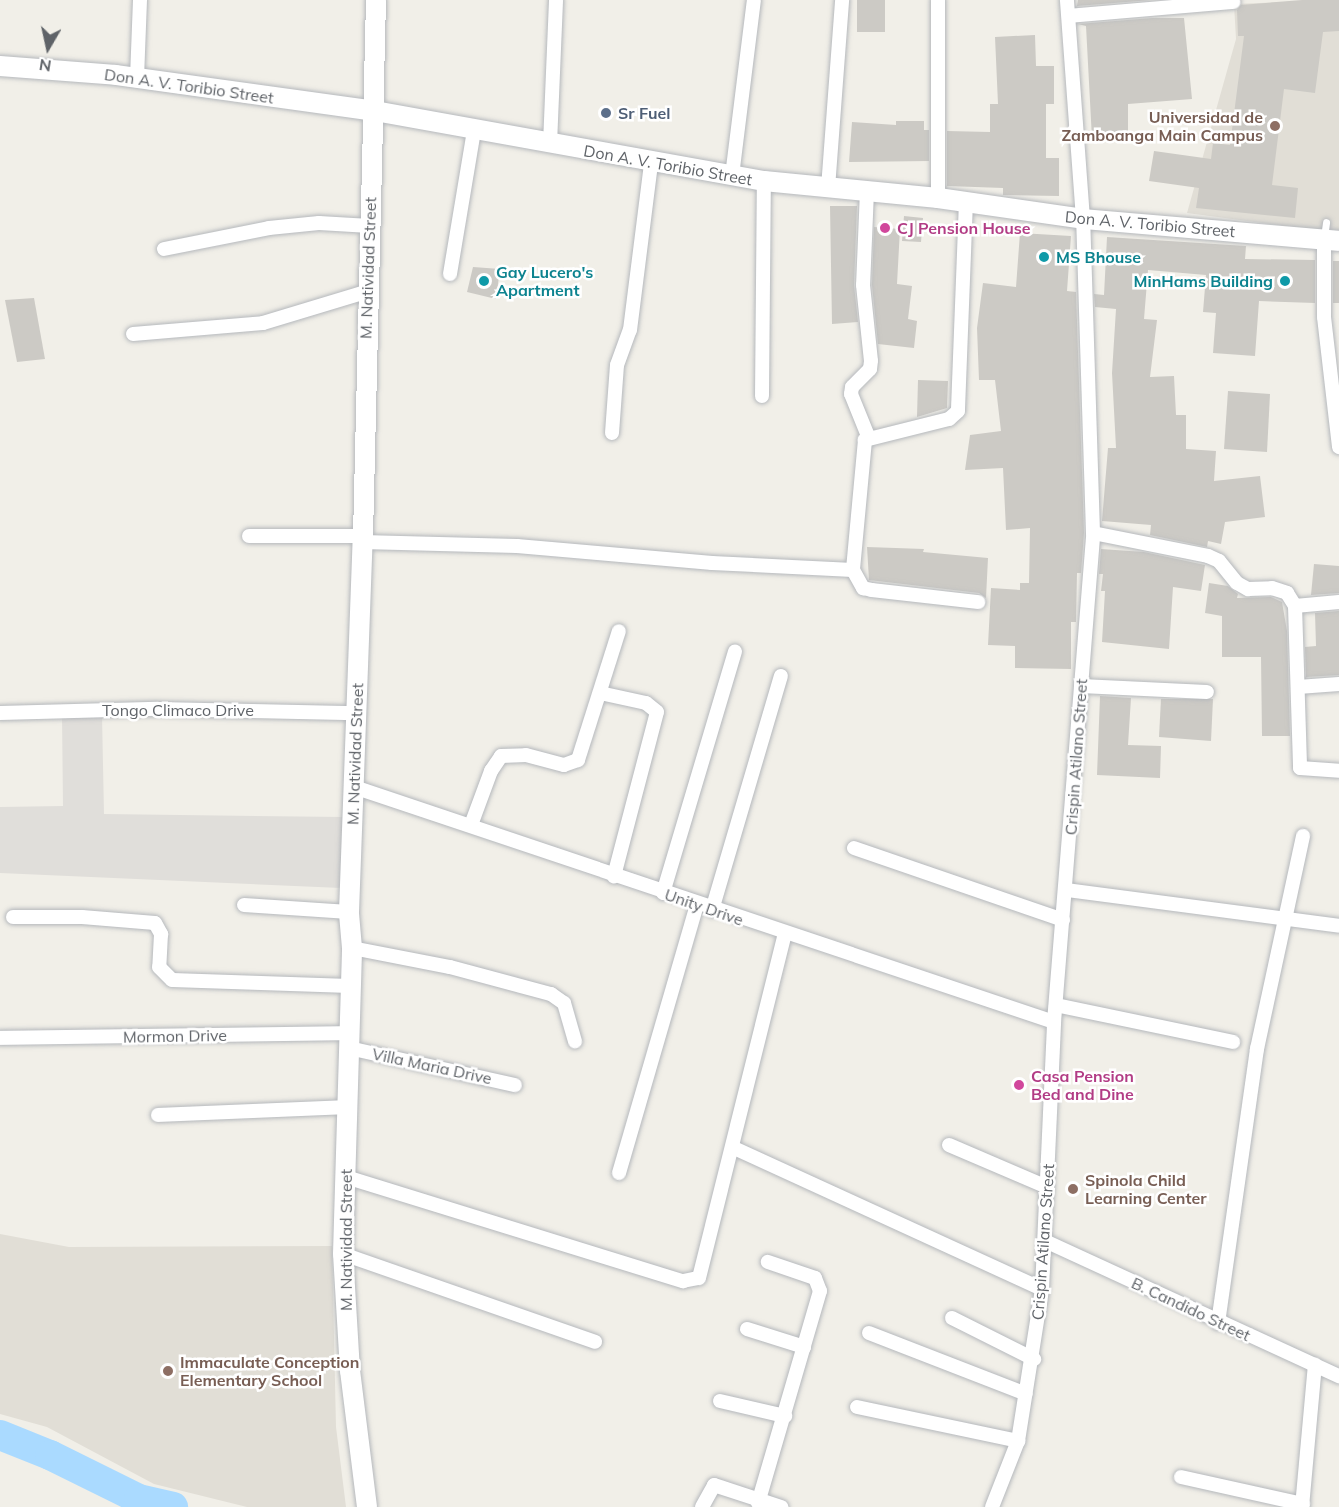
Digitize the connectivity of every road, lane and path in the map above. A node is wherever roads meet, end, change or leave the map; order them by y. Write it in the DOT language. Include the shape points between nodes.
graph roads {
  1 [pos="140,0"];
  2 [pos="375,0"];
  3 [pos="556,0"];
  4 [pos="754,0"];
  5 [pos="842,0"];
  6 [pos="938,0"];
  7 [pos="1067,0"];
  8 [pos="1233,2"];
  9 [pos="1069,16"];
  10 [pos="0,66"];
  11 [pos="137,78"];
  12 [pos="375,111"];
  13 [pos="474,130"];
  14 [pos="550,144"];
  15 [pos="651,163"];
  16 [pos="732,176"];
  17 [pos="765,182"];
  18 [pos="828,188"];
  19 [pos="867,191"];
  20 [pos="938,198"];
  21 [pos="966,201"];
  22 [pos="1083,219"];
  23 [pos="370,226"];
  24 [pos="1329,234"];
  25 [pos="164,249"];
  26 [pos="450,274"];
  27 [pos="366,292"];
  28 [pos="133,334"];
  29 [pos="762,396"];
  30 [pos="1337,410"];
  31 [pos="612,433"];
  32 [pos="868,436"];
  33 [pos="1339,447"];
  34 [pos="1093,533"];
  35 [pos="249,536"];
  36 [pos="363,539"];
  37 [pos="854,570"];
  38 [pos="978,602"];
  39 [pos="1339,602"];
  40 [pos="1295,606"];
  41 [pos="619,632"];
  42 [pos="735,651"];
  43 [pos="782,676"];
  44 [pos="1339,684"];
  45 [pos="1081,686"];
  46 [pos="1298,687"];
  47 [pos="1207,692"];
  48 [pos="600,693"];
  49 [pos="0,713"];
  50 [pos="357,713"];
  51 [pos="1339,771"];
  52 [pos="354,787"];
  53 [pos="471,825"];
  54 [pos="1303,836"];
  55 [pos="854,848"];
  56 [pos="614,876"];
  57 [pos="1067,890"];
  58 [pos="663,893"];
  59 [pos="244,905"];
  60 [pos="697,905"];
  61 [pos="712,910"];
  62 [pos="348,912"];
  63 [pos="13,917"];
  64 [pos="1285,919"];
  65 [pos="1063,920"];
  66 [pos="1339,926"];
  67 [pos="785,934"];
  68 [pos="352,948"];
  69 [pos="350,986"];
  70 [pos="1056,1005"];
  71 [pos="1054,1023"];
  72 [pos="0,1038"];
  73 [pos="350,1040"];
  74 [pos="575,1041"];
  75 [pos="1233,1041"];
  76 [pos="515,1084"];
  77 [pos="348,1107"];
  78 [pos="158,1115"];
  79 [pos="949,1145"];
  80 [pos="734,1148"];
  81 [pos="619,1173"];
  82 [pos="346,1178"];
  83 [pos="1047,1187"];
  84 [pos="1045,1241"];
  85 [pos="343,1254"];
  86 [pos="768,1262"];
  87 [pos="1042,1289"];
  88 [pos="952,1318"];
  89 [pos="1218,1323"];
  90 [pos="747,1329"];
  91 [pos="869,1333"];
  92 [pos="595,1342"];
  93 [pos="804,1347"];
  94 [pos="1034,1359"];
  95 [pos="1315,1365"];
  96 [pos="1339,1376"];
  97 [pos="1026,1395"];
  98 [pos="720,1401"];
  99 [pos="857,1407"];
  100 [pos="785,1416"];
  101 [pos="1018,1441"];
  102 [pos="1180,1477"];
  103 [pos="769,1506"];
  104 [pos="1303,1506"];
  105 [pos="367,1507"];
  106 [pos="702,1507"];
  107 [pos="992,1507"];
  1 -- 11 [label="street"];
  2 -- 12 [label="street, M. Natividad Street"];
  3 -- 14 [label="street"];
  4 -- 16 [label="street"];
  5 -- 18 [label="street"];
  6 -- 20 [label="street"];
  7 -- 9 [label="street, Crispin Atilano Street"];
  8 -- 9 [label="street"];
  9 -- 22 [label="street, Crispin Atilano Street"];
  10 -- 11 [label="street, Don A. V. Toribio Street"];
  11 -- 12 [label="street, Don A. V. Toribio Street"];
  12 -- 13 [label="street, Don A. V. Toribio Street"];
  12 -- 23 [label="street, M. Natividad Street"];
  13 -- 14 [label="street, Don A. V. Toribio Street"];
  13 -- 26 [label="street"];
  14 -- 15 [label="street, Don A. V. Toribio Street"];
  15 -- 16 [label="street, Don A. V. Toribio Street"];
  15 -- 31 [label="street" via="630,330 617,364"];
  16 -- 17 [label="street, Don A. V. Toribio Street"];
  17 -- 18 [label="street, Don A. V. Toribio Street"];
  17 -- 29 [label="street"];
  18 -- 19 [label="street, Don A. V. Toribio Street"];
  19 -- 20 [label="street, Don A. V. Toribio Street"];
  19 -- 32 [label="street" via="863,285 871,360 870,369 852,387 852,394"];
  20 -- 21 [label="street, Don A. V. Toribio Street"];
  21 -- 22 [label="street, Don A. V. Toribio Street"];
  21 -- 32 [label="street" via="958,411 949,419"];
  22 -- 24 [label="street, Don A. V. Toribio Street"];
  22 -- 34 [label="street, Crispin Atilano Street"];
  23 -- 25 [label="street" via="319,223 270,228"];
  23 -- 27 [label="street, M. Natividad Street"];
  24 -- 30 [label="street" via="1324,317"];
  27 -- 28 [label="street" via="263,323"];
  27 -- 36 [label="street, M. Natividad Street"];
  30 -- 33 [label="street"];
  32 -- 37 [label="street" via="861,453"];
  34 -- 40 [label="street" via="1208,556 1219,561 1237,583 1248,589 1281,589"];
  34 -- 45 [label="street, Crispin Atilano Street"];
  35 -- 36 [label="street"];
  36 -- 37 [label="street"];
  36 -- 50 [label="street, M. Natividad Street"];
  37 -- 38 [label="street" via="863,588"];
  39 -- 40 [label="street"];
  40 -- 46 [label="street"];
  41 -- 48 [label="street"];
  42 -- 58 [label="street"];
  43 -- 61 [label="street"];
  44 -- 46 [label="street"];
  45 -- 47 [label="street"];
  45 -- 57 [label="street, Crispin Atilano Street"];
  46 -- 51 [label="street" via="1300,768"];
  48 -- 53 [label="street" via="578,760 564,765 526,755 501,756 491,771"];
  48 -- 56 [label="street" via="646,703 657,712"];
  49 -- 50 [label="street, Tongo Climaco Drive" via="158,709"];
  50 -- 52 [label="street, M. Natividad Street"];
  52 -- 53 [label="street, Unity Drive"];
  52 -- 62 [label="street, M. Natividad Street"];
  53 -- 56 [label="street, Unity Drive"];
  54 -- 64 [label="street"];
  55 -- 65 [label="street"];
  56 -- 58 [label="street, Unity Drive"];
  57 -- 64 [label="street"];
  57 -- 65 [label="street, Crispin Atilano Street"];
  58 -- 60 [label="street, Unity Drive"];
  59 -- 62 [label="street"];
  60 -- 61 [label="street, Unity Drive"];
  60 -- 81 [label="street"];
  61 -- 67 [label="street, Unity Drive"];
  62 -- 68 [label="street, M. Natividad Street"];
  63 -- 69 [label="street" via="155,923 161,934 159,968 172,980"];
  64 -- 66 [label="street"];
  64 -- 89 [label="street" via="1257,1049"];
  65 -- 70 [label="street, Crispin Atilano Street"];
  67 -- 71 [label="street, Unity Drive"];
  67 -- 80 [label="street"];
  68 -- 69 [label="street, M. Natividad Street"];
  68 -- 74 [label="street" via="550,994 564,1003"];
  69 -- 73 [label="street, M. Natividad Street"];
  70 -- 71 [label="street, Crispin Atilano Street"];
  70 -- 75 [label="street"];
  71 -- 83 [label="street, Crispin Atilano Street"];
  72 -- 73 [label="street, Mormon Drive"];
  73 -- 76 [label="street, Villa Maria Drive"];
  73 -- 77 [label="street, M. Natividad Street"];
  77 -- 78 [label="street"];
  77 -- 82 [label="street, M. Natividad Street"];
  79 -- 83 [label="street"];
  80 -- 82 [label="street" via="706,1258 699,1278 692,1282"];
  80 -- 87 [label="street"];
  82 -- 85 [label="street, M. Natividad Street"];
  83 -- 84 [label="street, Crispin Atilano Street"];
  84 -- 87 [label="street, Crispin Atilano Street"];
  84 -- 89 [label="street, B. Candido Street"];
  85 -- 92 [label="street"];
  85 -- 105 [label="street, M. Natividad Street" via="350,1371"];
  86 -- 93 [label="street" via="815,1278 820,1284"];
  87 -- 94 [label="street, Crispin Atilano Street"];
  88 -- 94 [label="street"];
  89 -- 95 [label="street, B. Candido Street"];
  90 -- 93 [label="street"];
  91 -- 97 [label="street"];
  93 -- 100 [label="street"];
  94 -- 97 [label="street, Crispin Atilano Street"];
  95 -- 96 [label="street, B. Candido Street"];
  95 -- 104 [label="street"];
  97 -- 101 [label="street, Crispin Atilano Street"];
  98 -- 100 [label="street"];
  99 -- 101 [label="street"];
  100 -- 103 [label="street"];
  101 -- 107 [label="street, Crispin Atilano Street"];
  102 -- 104 [label="street"];
  103 -- 106 [label="street" via="714,1485"];
}
